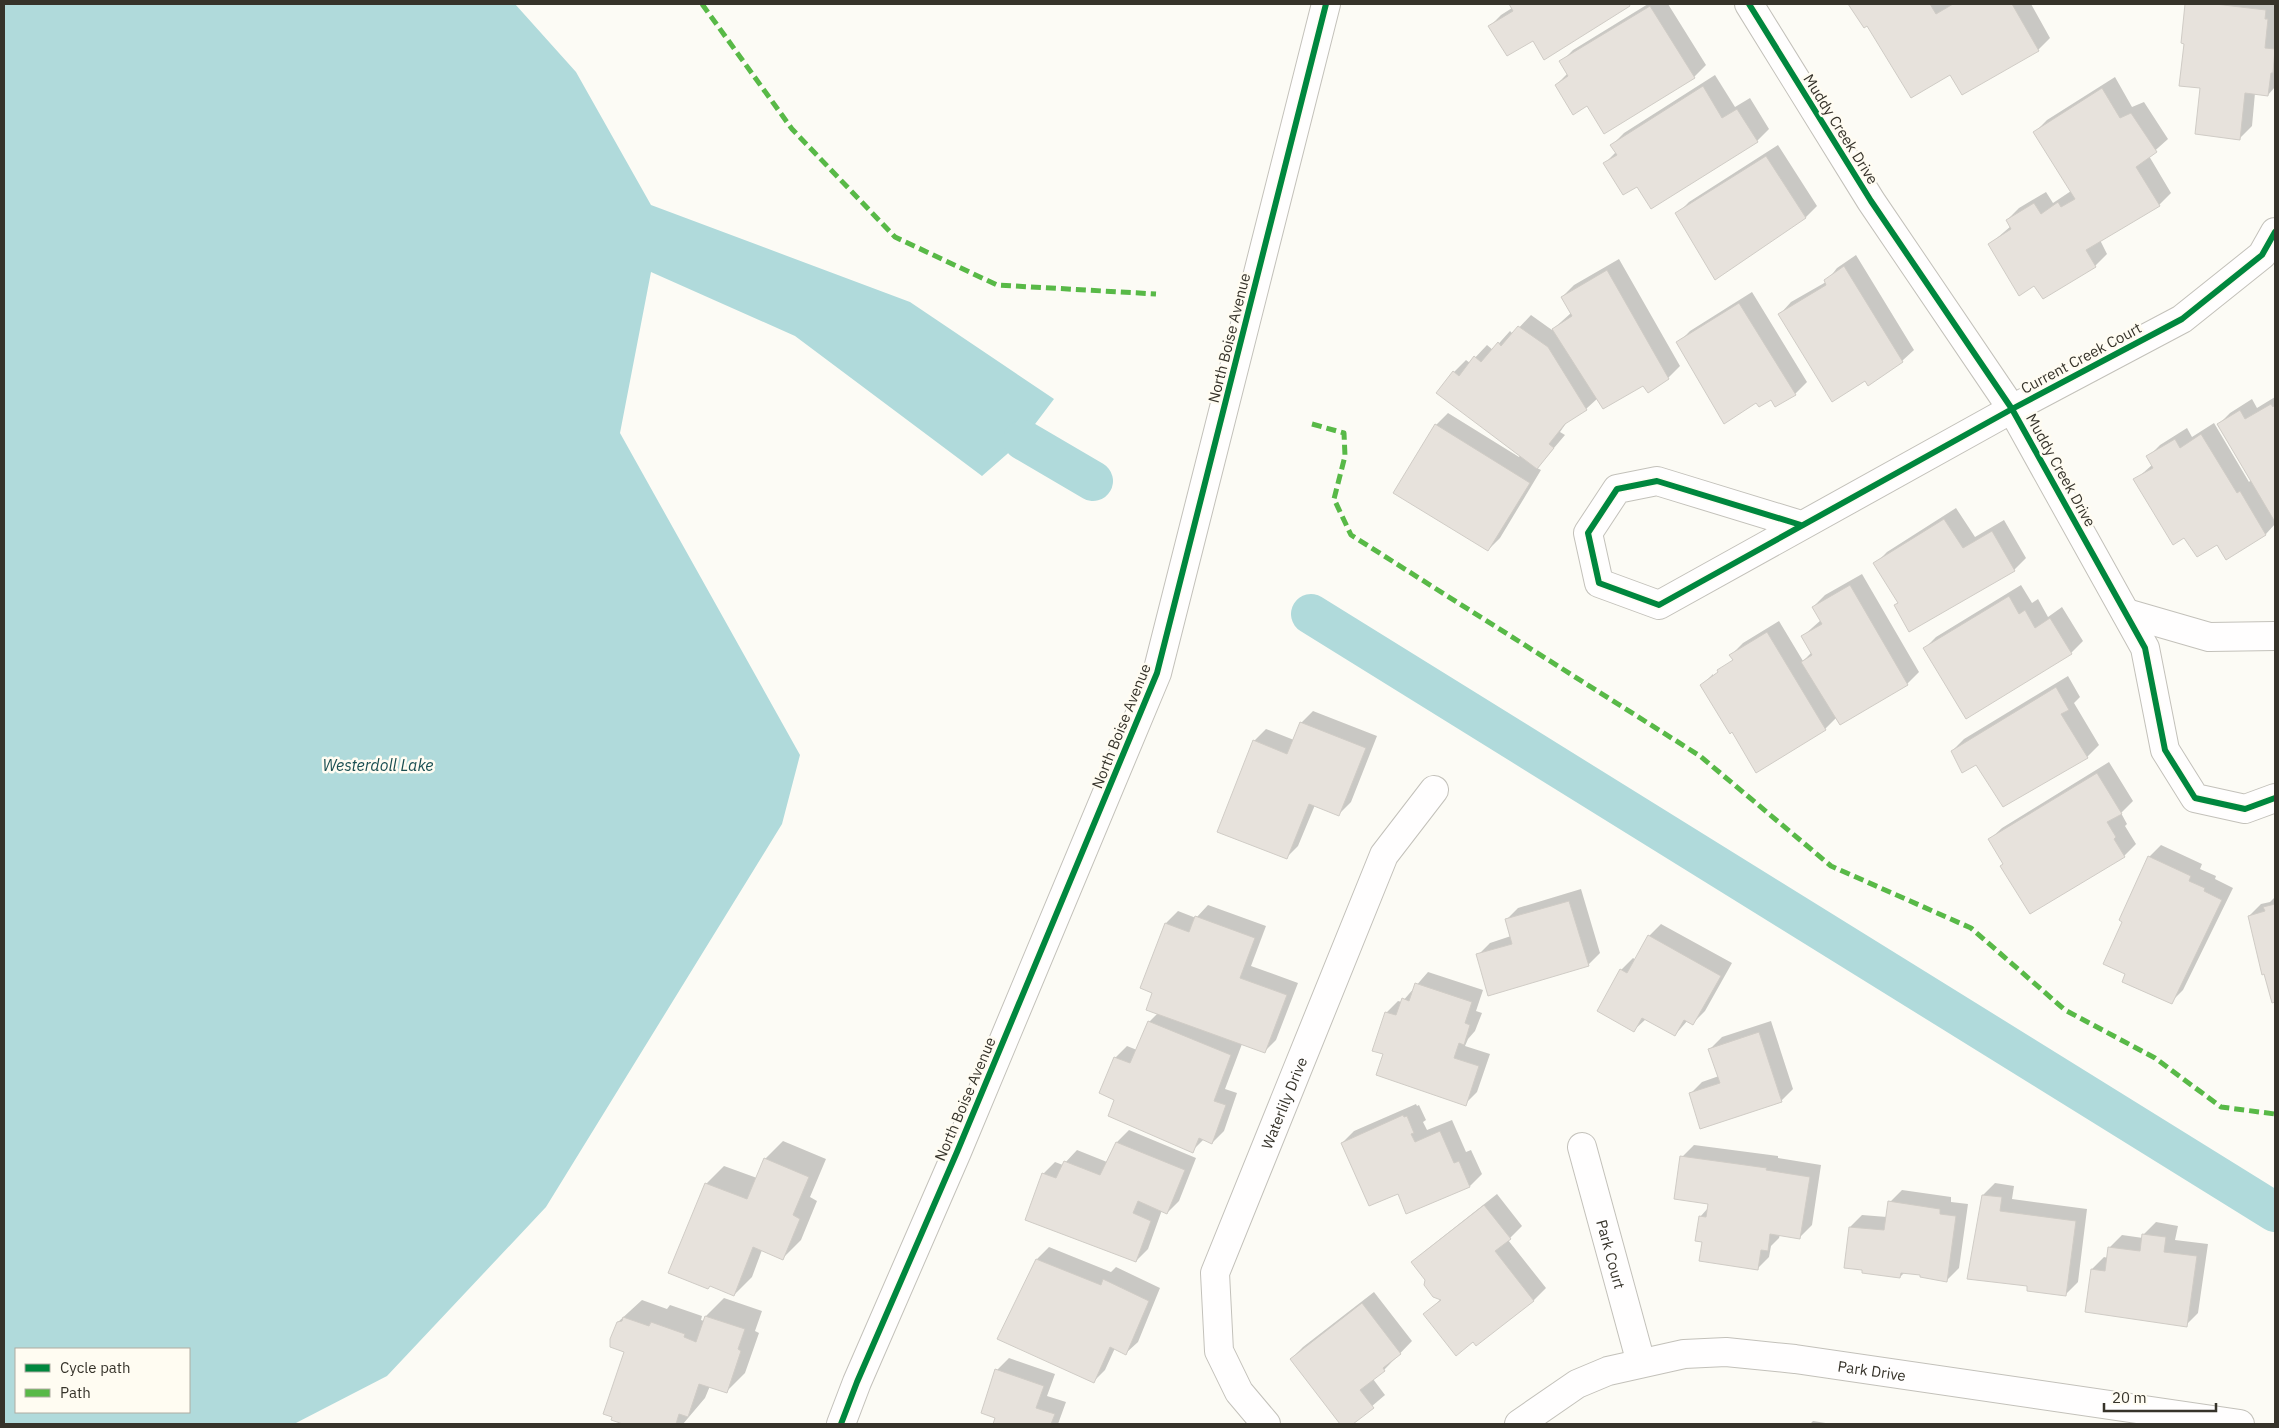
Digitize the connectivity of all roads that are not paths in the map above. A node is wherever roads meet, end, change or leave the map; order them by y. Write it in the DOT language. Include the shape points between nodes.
graph roads {
  1 [pos="1326,4"];
  2 [pos="1749,4"];
  3 [pos="2275,232"];
  4 [pos="2012,409"];
  5 [pos="1801,525"];
  6 [pos="2126,613"];
  7 [pos="2275,636"];
  8 [pos="1434,790"];
  9 [pos="2275,798"];
  10 [pos="1582,1147"];
  11 [pos="1641,1363"];
  12 [pos="841,1424"];
  13 [pos="1266,1424"];
  14 [pos="1519,1424"];
  15 [pos="2240,1424"];
  1 -- 12 [label="street, North Boise Avenue" via="1157,673"];
  2 -- 4 [label="street, Muddy Creek Drive" via="1871,201"];
  3 -- 4 [label="street, Current Creek Court" via="2262,255 2182,319"];
  4 -- 5 [label="street, Current Creek Court"];
  4 -- 6 [label="street, Muddy Creek Drive"];
  5 -- 5 [label="street, Current Creek Court" via="1659,605 1599,583 1588,533 1617,490 1657,481"];
  6 -- 7 [label="street" via="2209,636"];
  6 -- 9 [label="street, Muddy Creek Drive" via="2145,648 2165,750 2196,798 2245,809"];
  8 -- 13 [label="street, Waterlily Drive" via="1384,855 1215,1273 1219,1351 1239,1392"];
  10 -- 11 [label="street, Park Court"];
  11 -- 14 [label="street, Park Drive" via="1608,1371 1577,1384"];
  11 -- 15 [label="street, Park Drive" via="1700,1353 1781,1357"];
}
